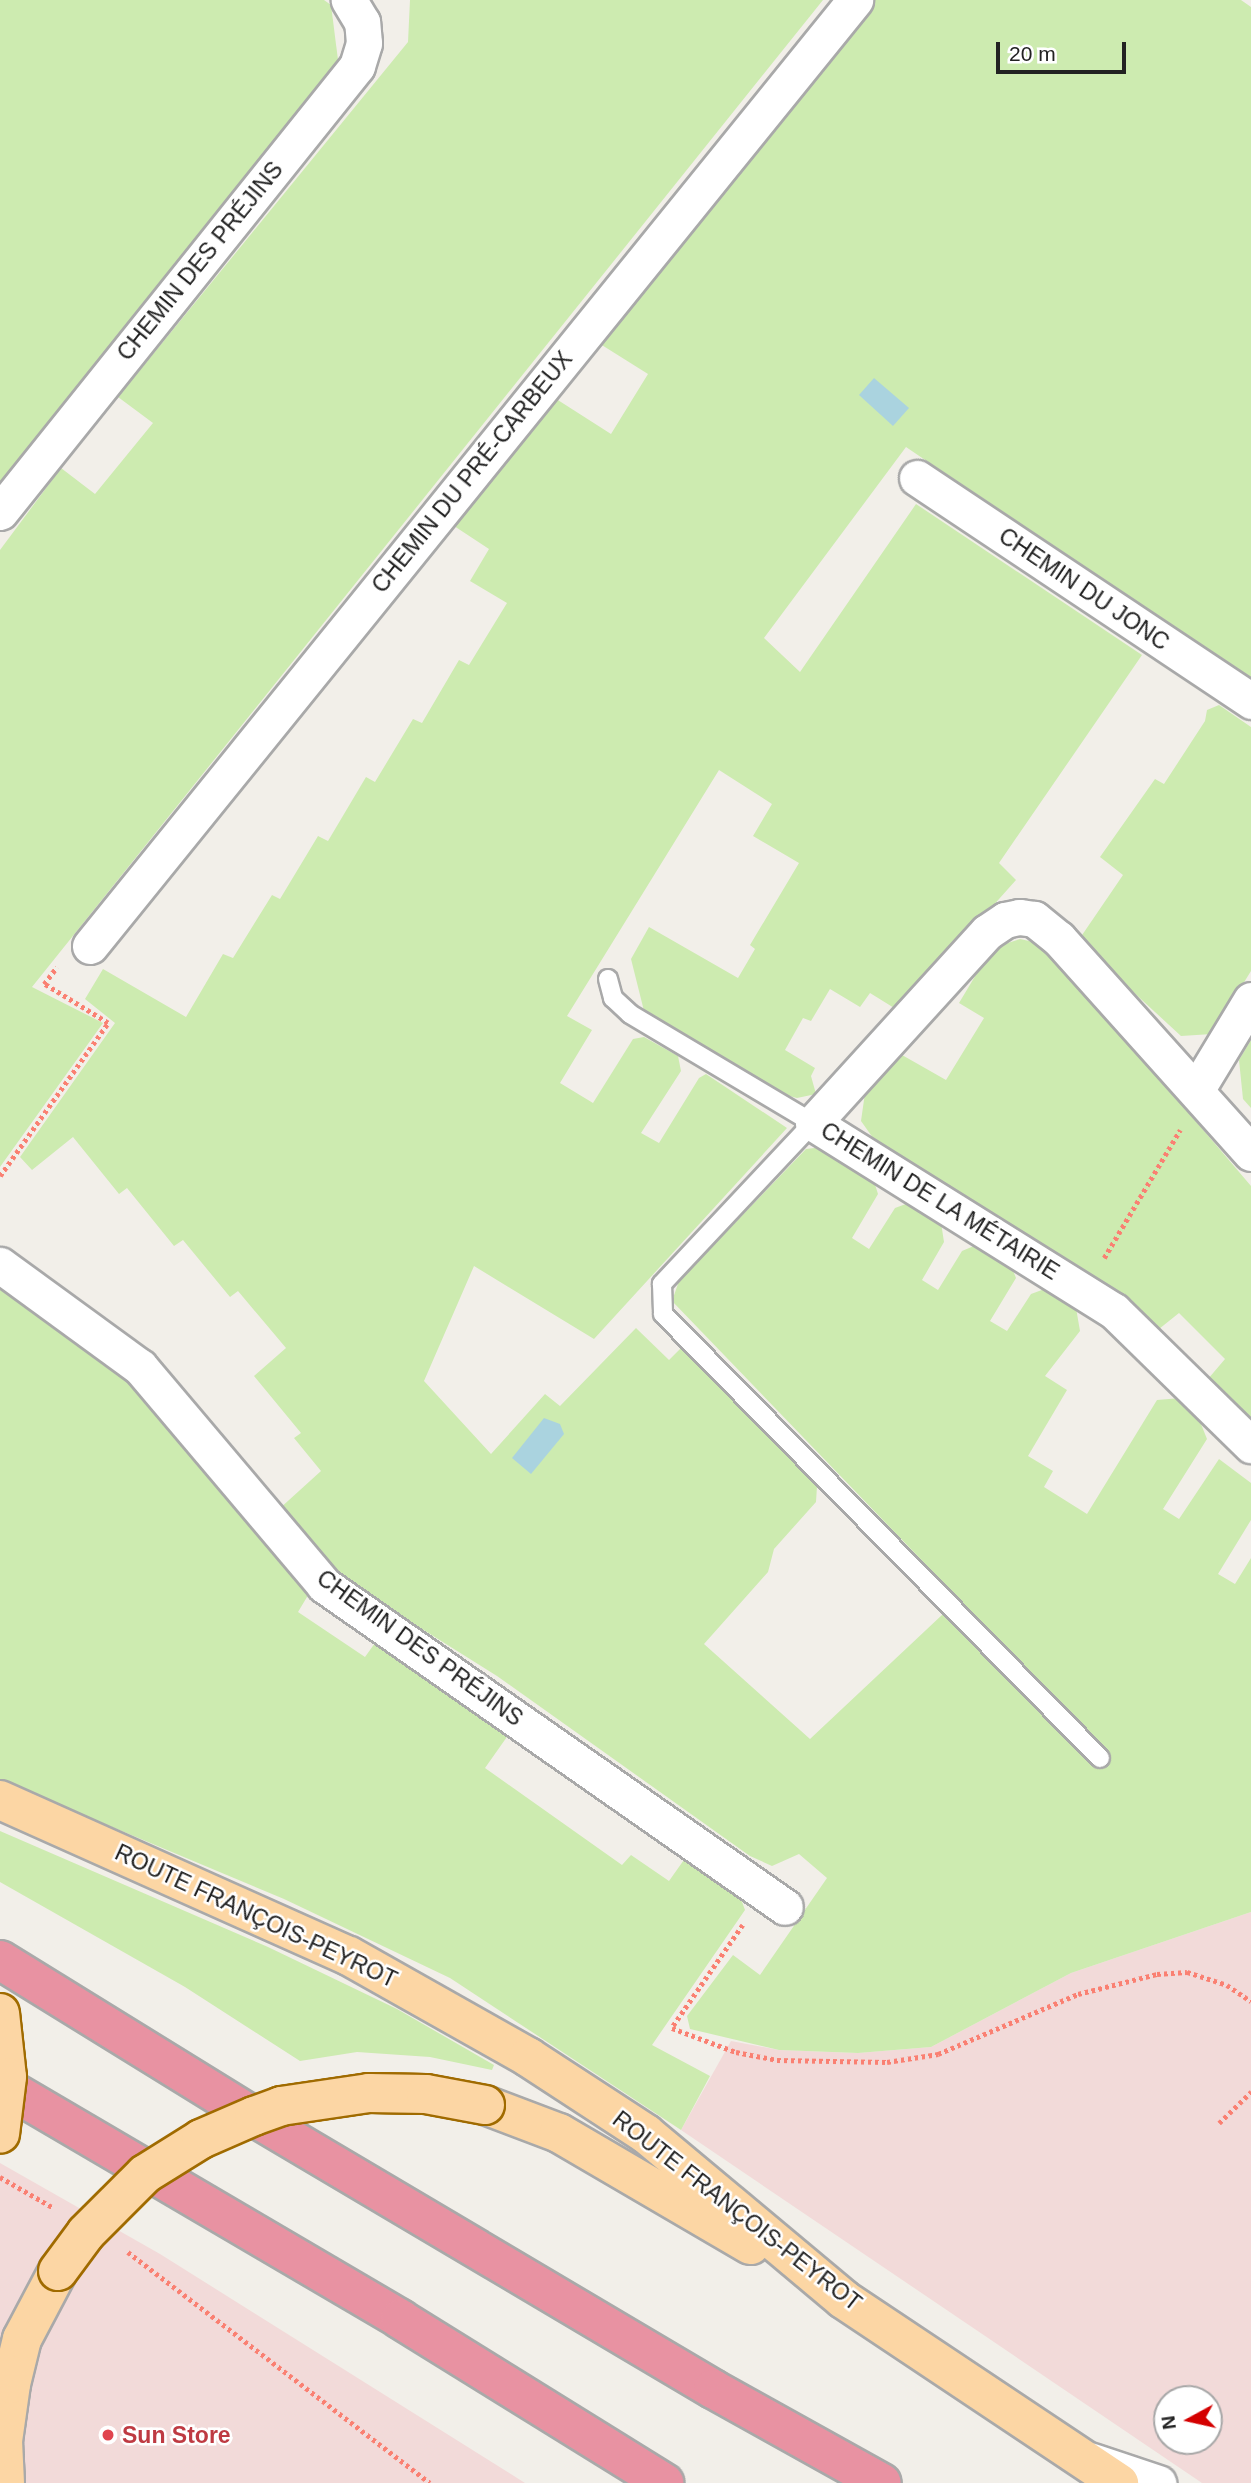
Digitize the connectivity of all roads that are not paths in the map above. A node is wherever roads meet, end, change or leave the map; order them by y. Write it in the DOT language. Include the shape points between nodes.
graph roads {
  1 [pos="349,0"];
  2 [pos="855,0"];
  3 [pos="917,478"];
  4 [pos="0,513"];
  5 [pos="1251,701"];
  6 [pos="90,946"];
  7 [pos="608,979"];
  8 [pos="1251,1000"];
  9 [pos="1199,1091"];
  10 [pos="813,1123"];
  11 [pos="1251,1153"];
  12 [pos="0,1265"];
  13 [pos="1251,1445"];
  14 [pos="1100,1758"];
  15 [pos="0,1800"];
  16 [pos="775,1899"];
  17 [pos="0,1960"];
  18 [pos="0,2013"];
  19 [pos="0,2084"];
  20 [pos="0,2134"];
  21 [pos="844,2299"];
  22 [pos="713,2389"];
  23 [pos="1083,2459"];
  24 [pos="5,2483"];
  25 [pos="664,2483"];
  26 [pos="844,2483"];
  27 [pos="882,2483"];
  28 [pos="1119,2483"];
  29 [pos="1158,2483"];
  1 -- 4 [label="street, CHEMIN DES PRÉJINS" via="362,22 364,43 357,66"];
  2 -- 6 [label="street, CHEMIN DU PRÉ-CARBEUX"];
  3 -- 5 [label="street, CHEMIN DU JONC"];
  7 -- 10 [label="lane" via="613,998 630,1014"];
  8 -- 9 [label="street"];
  9 -- 10 [label="street, CHEMIN DE LA MÉTAIRIE" via="1059,939 1034,919 1019,917 986,932"];
  9 -- 11 [label="street, CHEMIN DE LA MÉTAIRIE"];
  10 -- 13 [label="street, CHEMIN DE LA MÉTAIRIE" via="1114,1311"];
  10 -- 14 [label="lane" via="662,1284 663,1314"];
  12 -- 16 [label="street, CHEMIN DES PRÉJINS" via="140,1367 324,1586"];
  15 -- 21 [label="main road, ROUTE FRANÇOIS-PEYROT" via="273,1920 433,2000 646,2134"];
  17 -- 22 [label="highway"];
  18 -- 20 [label="main road, bridge" via="8,2077"];
  19 -- 25 [label="highway" via="400,2319"];
  21 -- 23 [label="main road, ROUTE FRANÇOIS-PEYROT"];
  21 -- 24 [label="main road, bridge" via="559,2133 485,2105 426,2094 369,2093 291,2104 201,2139 145,2174 94,2224 58,2271 23,2339 11,2384 3,2441"];
  22 -- 26 [label="highway"];
  22 -- 27 [label="highway"];
  23 -- 28 [label="main road, ROUTE FRANÇOIS-PEYROT"];
  23 -- 29 [label="street"];
}
